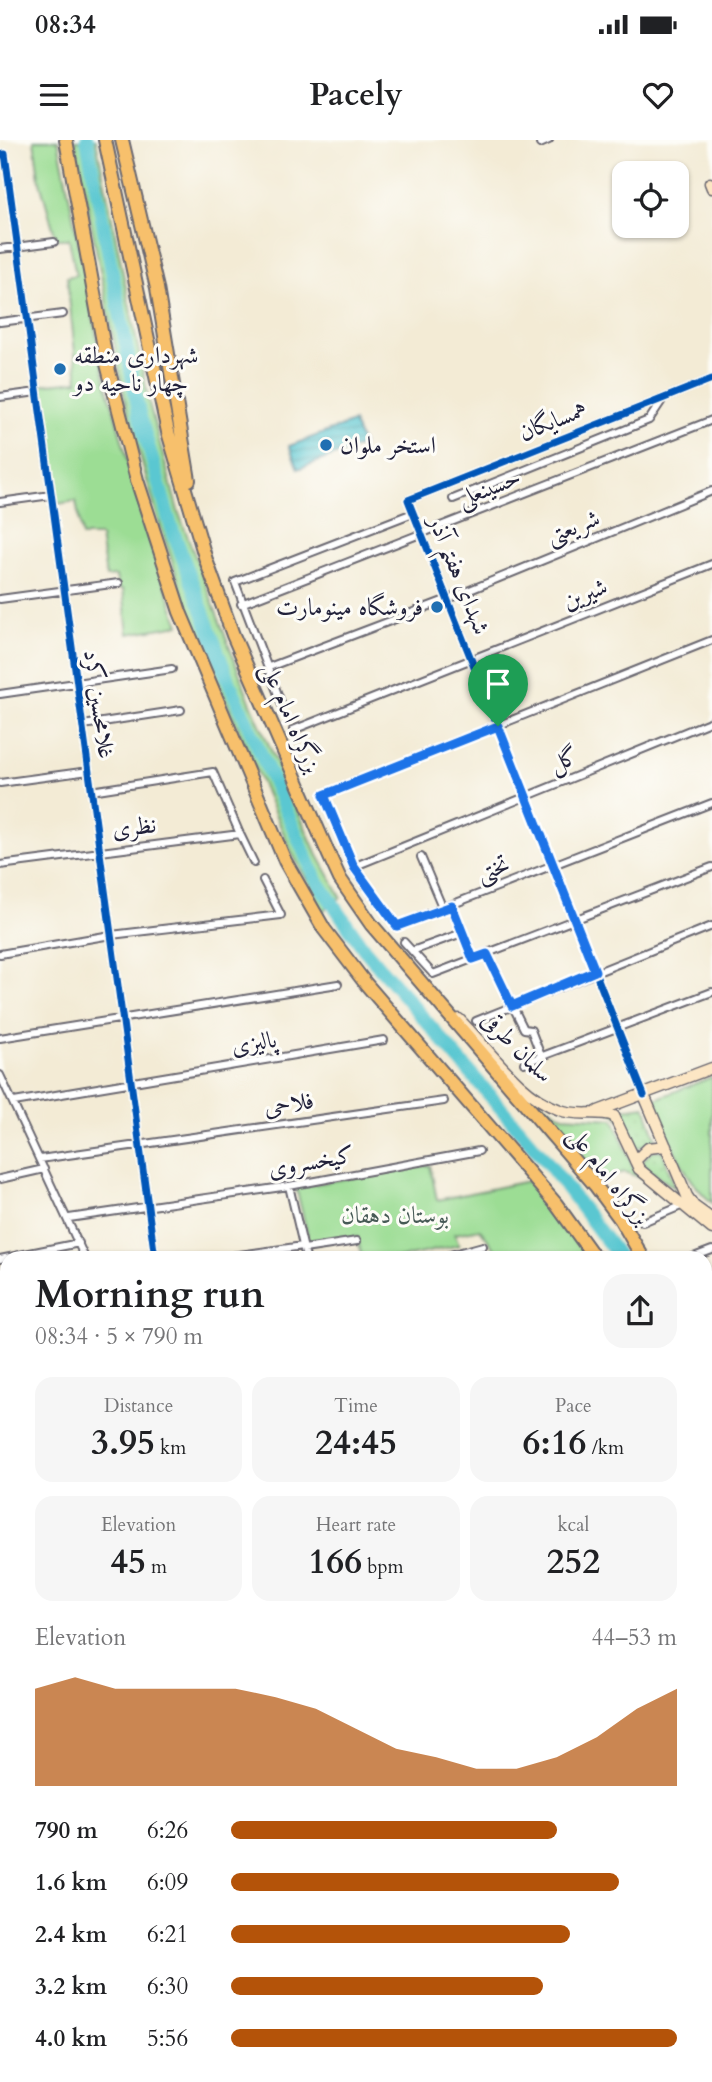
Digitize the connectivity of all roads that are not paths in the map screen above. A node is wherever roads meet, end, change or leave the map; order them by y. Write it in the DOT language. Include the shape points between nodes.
graph roads {
  1 [pos="66,140"];
  2 [pos="105,140"];
  3 [pos="122,140"];
  4 [pos="549,140"];
  5 [pos="540,144"];
  6 [pos="2,155"];
  7 [pos="54,242"];
  8 [pos="17,246"];
  9 [pos="0,248"];
  10 [pos="63,314"];
  11 [pos="27,318"];
  12 [pos="0,322"];
  13 [pos="712,379"];
  14 [pos="37,392"];
  15 [pos="0,397"];
  16 [pos="664,398"];
  17 [pos="712,420"];
  18 [pos="712,491"];
  19 [pos="51,495"];
  20 [pos="453,499"];
  21 [pos="408,500"];
  22 [pos="0,502"];
  23 [pos="413,513"];
  24 [pos="422,535"];
  25 [pos="206,560"];
  26 [pos="712,564"];
  27 [pos="118,583"];
  28 [pos="64,591"];
  29 [pos="0,599"];
  30 [pos="448,599"];
  31 [pos="241,604"];
  32 [pos="712,640"];
  33 [pos="472,660"];
  34 [pos="269,667"];
  35 [pos="172,669"];
  36 [pos="77,683"];
  37 [pos="0,694"];
  38 [pos="282,705"];
  39 [pos="181,710"];
  40 [pos="712,721"];
  41 [pos="83,725"];
  42 [pos="498,726"];
  43 [pos="293,730"];
  44 [pos="89,771"];
  45 [pos="0,783"];
  46 [pos="92,791"];
  47 [pos="526,796"];
  48 [pos="712,803"];
  49 [pos="240,834"];
  50 [pos="100,851"];
  51 [pos="421,857"];
  52 [pos="254,863"];
  53 [pos="0,865"];
  54 [pos="554,866"];
  55 [pos="354,867"];
  56 [pos="712,867"];
  57 [pos="263,880"];
  58 [pos="452,906"];
  59 [pos="443,909"];
  60 [pos="575,921"];
  61 [pos="712,926"];
  62 [pos="462,933"];
  63 [pos="111,935"];
  64 [pos="404,942"];
  65 [pos="412,951"];
  66 [pos="0,954"];
  67 [pos="487,954"];
  68 [pos="473,959"];
  69 [pos="595,971"];
  70 [pos="418,980"];
  71 [pos="338,984"];
  72 [pos="712,992"];
  73 [pos="512,1006"];
  74 [pos="122,1018"];
  75 [pos="476,1021"];
  76 [pos="618,1028"];
  77 [pos="0,1038"];
  78 [pos="384,1040"];
  79 [pos="541,1056"];
  80 [pos="524,1063"];
  81 [pos="712,1068"];
  82 [pos="0,1075"];
  83 [pos="131,1084"];
  84 [pos="9,1092"];
  85 [pos="0,1094"];
  86 [pos="644,1095"];
  87 [pos="444,1101"];
  88 [pos="14,1102"];
  89 [pos="597,1111"];
  90 [pos="140,1145"];
  91 [pos="666,1146"];
  92 [pos="479,1152"];
  93 [pos="40,1159"];
  94 [pos="635,1161"];
  95 [pos="44,1169"];
  96 [pos="0,1179"];
  97 [pos="289,1186"];
  98 [pos="148,1205"];
  99 [pos="681,1206"];
  100 [pos="69,1219"];
  101 [pos="712,1219"];
  102 [pos="643,1222"];
  103 [pos="712,1229"];
  104 [pos="357,1241"];
  105 [pos="79,1243"];
  106 [pos="484,1246"];
  107 [pos="304,1247"];
  108 [pos="40,1251"];
  109 [pos="82,1251"];
  110 [pos="154,1251"];
  111 [pos="273,1251"];
  112 [pos="305,1251"];
  113 [pos="465,1251"];
  114 [pos="590,1251"];
  115 [pos="639,1251"];
  1 -- 114 [label="highway" via="107,364 137,480 180,612 285,861 324,929 366,984 556,1204"];
  2 -- 25 [label="highway, بزرگراه امام علی" via="168,432"];
  3 -- 25 [label="highway" via="157,288"];
  4 -- 5 [label="street"];
  6 -- 8 [label="street, غلامحسین کرد"];
  7 -- 8 [label="street"];
  8 -- 9 [label="street"];
  8 -- 11 [label="street, غلامحسین کرد"];
  10 -- 11 [label="street"];
  11 -- 12 [label="street"];
  11 -- 14 [label="street, غلامحسین کرد"];
  13 -- 16 [label="street, همسایگان"];
  14 -- 15 [label="street"];
  14 -- 19 [label="street, غلامحسین کرد"];
  16 -- 20 [label="street" via="649,420"];
  16 -- 21 [label="street, همسایگان"];
  17 -- 24 [label="street, حسینعلی"];
  18 -- 30 [label="street, شریعتی"];
  19 -- 22 [label="street"];
  19 -- 28 [label="street, غلامحسین کرد"];
  21 -- 23 [label="street, شهدای هفتم آذر"];
  23 -- 24 [label="street, شهدای هفتم آذر"];
  23 -- 31 [label="street" via="235,582"];
  24 -- 30 [label="street, شهدای هفتم آذر"];
  24 -- 31 [label="street, حسینعلی"];
  25 -- 70 [label="highway, بزرگراه امام علی" via="243,658 340,879"];
  26 -- 33 [label="street, شیرین"];
  27 -- 28 [label="street"];
  28 -- 29 [label="street"];
  28 -- 36 [label="street, غلامحسین کرد"];
  30 -- 33 [label="street, شهدای هفتم آذر"];
  30 -- 34 [label="street, شریعتی"];
  31 -- 34 [label="street"];
  32 -- 42 [label="street"];
  33 -- 42 [label="street, شهدای هفتم آذر"];
  33 -- 43 [label="street, شیرین"];
  34 -- 38 [label="street"];
  35 -- 36 [label="street"];
  36 -- 37 [label="street"];
  36 -- 41 [label="street, غلامحسین کرد"];
  39 -- 41 [label="street"];
  40 -- 47 [label="street, گل"];
  41 -- 44 [label="street, غلامحسین کرد"];
  42 -- 47 [label="street, شهدای هفتم آذر"];
  42 -- 55 [label="street" via="324,795"];
  44 -- 45 [label="street"];
  44 -- 46 [label="street, غلامحسین کرد"];
  46 -- 49 [label="street" via="210,772 215,774"];
  46 -- 50 [label="street, غلامحسین کرد"];
  47 -- 54 [label="street, شهدای هفتم آذر"];
  47 -- 55 [label="street, گل"];
  48 -- 54 [label="street, تختی"];
  49 -- 50 [label="street, نظری"];
  49 -- 52 [label="street"];
  50 -- 53 [label="street, نظری"];
  50 -- 63 [label="street, غلامحسین کرد"];
  51 -- 59 [label="street"];
  54 -- 58 [label="street, تختی"];
  54 -- 60 [label="street, شهدای هفتم آذر"];
  55 -- 59 [label="street, تختی" via="397,926"];
  56 -- 60 [label="street"];
  57 -- 63 [label="street" via="281,915"];
  58 -- 59 [label="street, تختی"];
  58 -- 62 [label="street"];
  60 -- 67 [label="street"];
  60 -- 69 [label="street, شهدای هفتم آذر"];
  61 -- 69 [label="street"];
  62 -- 65 [label="street"];
  62 -- 68 [label="street"];
  63 -- 66 [label="street"];
  63 -- 74 [label="street, غلامحسین کرد"];
  64 -- 65 [label="street"];
  65 -- 68 [label="street" via="433,974"];
  67 -- 68 [label="street"];
  67 -- 73 [label="street"];
  69 -- 73 [label="street"];
  69 -- 76 [label="street, شهدای هفتم آذر"];
  70 -- 89 [label="main road, سلمان طرقی" via="536,1096 565,1112"];
  70 -- 115 [label="highway, بزرگراه امام علی" via="595,1185"];
  71 -- 74 [label="street"];
  72 -- 76 [label="street"];
  73 -- 75 [label="street"];
  73 -- 79 [label="street" via="524,1029 531,1030"];
  74 -- 77 [label="street"];
  74 -- 83 [label="street, غلامحسین کرد"];
  76 -- 79 [label="street"];
  76 -- 86 [label="street, شهدای هفتم آذر"];
  78 -- 83 [label="street, پالیزی"];
  79 -- 80 [label="street"];
  81 -- 86 [label="main road, سلمان طرقی"];
  82 -- 84 [label="street"];
  83 -- 88 [label="street, پالیزی"];
  83 -- 90 [label="street, غلامحسین کرد"];
  84 -- 85 [label="street"];
  84 -- 88 [label="street"];
  86 -- 89 [label="main road, سلمان طرقی"];
  86 -- 91 [label="main road"];
  87 -- 90 [label="street, فلاحی"];
  88 -- 93 [label="street"];
  89 -- 94 [label="main road" via="617,1119"];
  90 -- 93 [label="street, فلاحی"];
  90 -- 98 [label="street, غلامحسین کرد"];
  91 -- 94 [label="main road" via="648,1148"];
  91 -- 101 [label="main road" via="690,1201"];
  92 -- 97 [label="street, کیخسروی"];
  93 -- 95 [label="street"];
  94 -- 99 [label="main road"];
  95 -- 96 [label="street"];
  95 -- 100 [label="street"];
  97 -- 98 [label="street, کیخسروی"];
  97 -- 107 [label="street"];
  98 -- 100 [label="street, کیخسروی"];
  98 -- 110 [label="street, غلامحسین کرد"];
  99 -- 102 [label="street"];
  99 -- 103 [label="main road"];
  100 -- 105 [label="street"];
  104 -- 107 [label="street"];
  105 -- 108 [label="street"];
  105 -- 109 [label="street"];
  106 -- 113 [label="street"];
  107 -- 111 [label="street"];
  107 -- 112 [label="street"];
}
